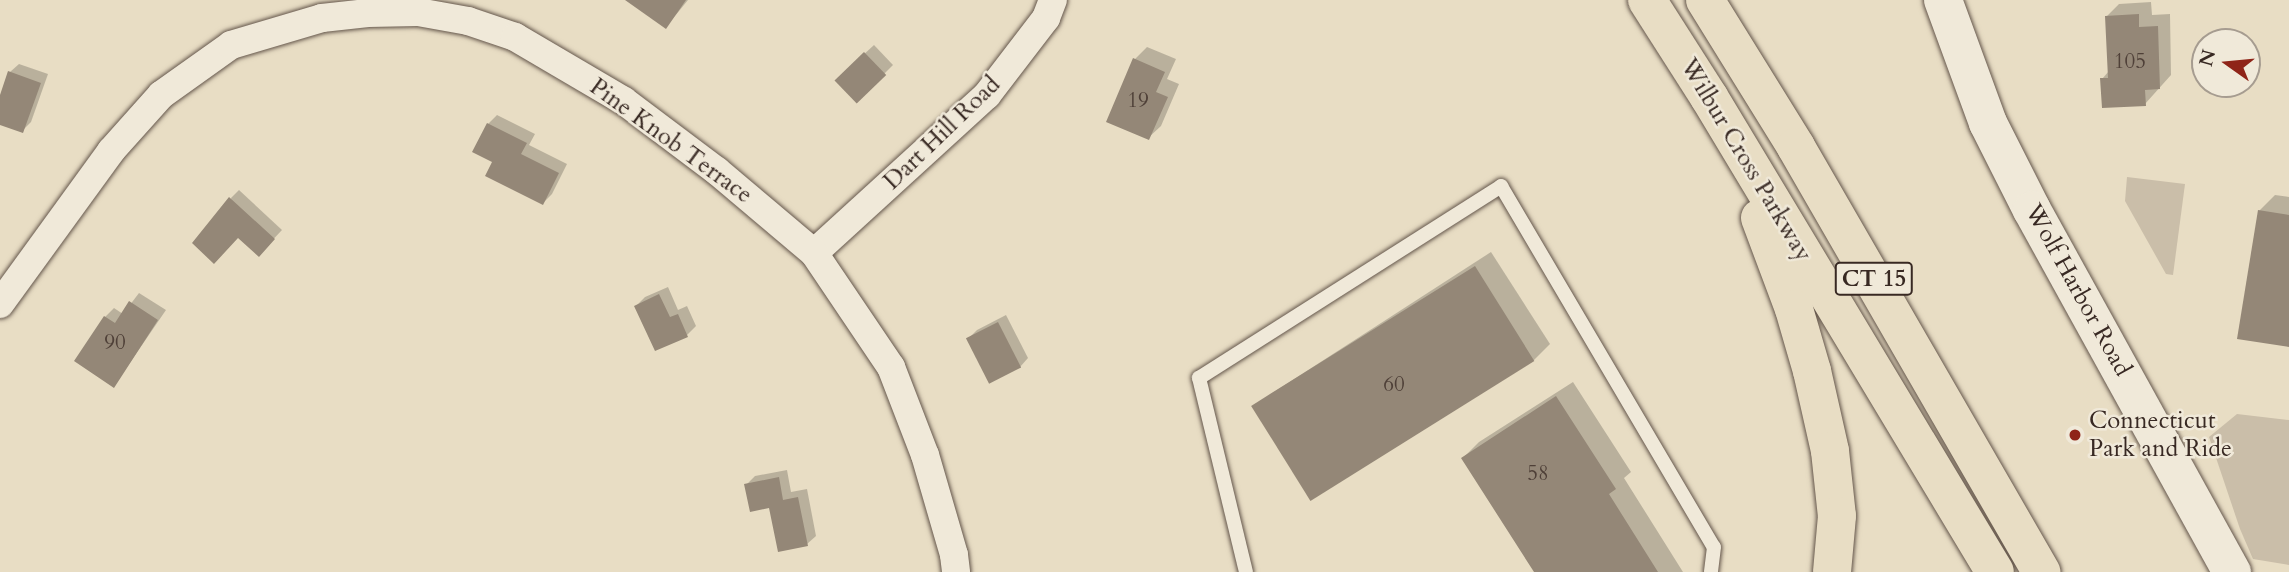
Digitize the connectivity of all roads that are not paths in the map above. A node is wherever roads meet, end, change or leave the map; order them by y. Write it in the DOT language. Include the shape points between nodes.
graph roads {
  1 [pos="1053,0"];
  2 [pos="1647,0"];
  3 [pos="1705,0"];
  4 [pos="1943,0"];
  5 [pos="1709,97"];
  6 [pos="814,253"];
  7 [pos="0,304"];
  8 [pos="2041,569"];
  9 [pos="956,572"];
  10 [pos="1246,572"];
  11 [pos="1711,572"];
  12 [pos="1832,572"];
  13 [pos="1995,572"];
  14 [pos="2232,572"];
  1 -- 6 [label="street, Dart Hill Road" via="1046,18 987,95"];
  2 -- 5 [label="highway, Wilbur Cross Parkway / CT 15"];
  3 -- 8 [label="highway, Wilbur Cross Parkway / CT 15" via="1811,172"];
  4 -- 14 [label="street, Wolf Harbor Road" via="1988,123 2019,185"];
  5 -- 12 [label="highway" via="1777,256 1812,371 1835,486"];
  5 -- 13 [label="highway, Wilbur Cross Parkway / CT 15"];
  6 -- 7 [label="street, Pine Knob Terrace" via="624,101 515,37 468,21 418,12 368,13 322,18 231,46 161,95 111,151"];
  6 -- 9 [label="street, Pine Knob Terrace" via="891,368 925,454"];
  10 -- 11 [label="lane" via="1199,378 1501,186 1714,547"];
}
